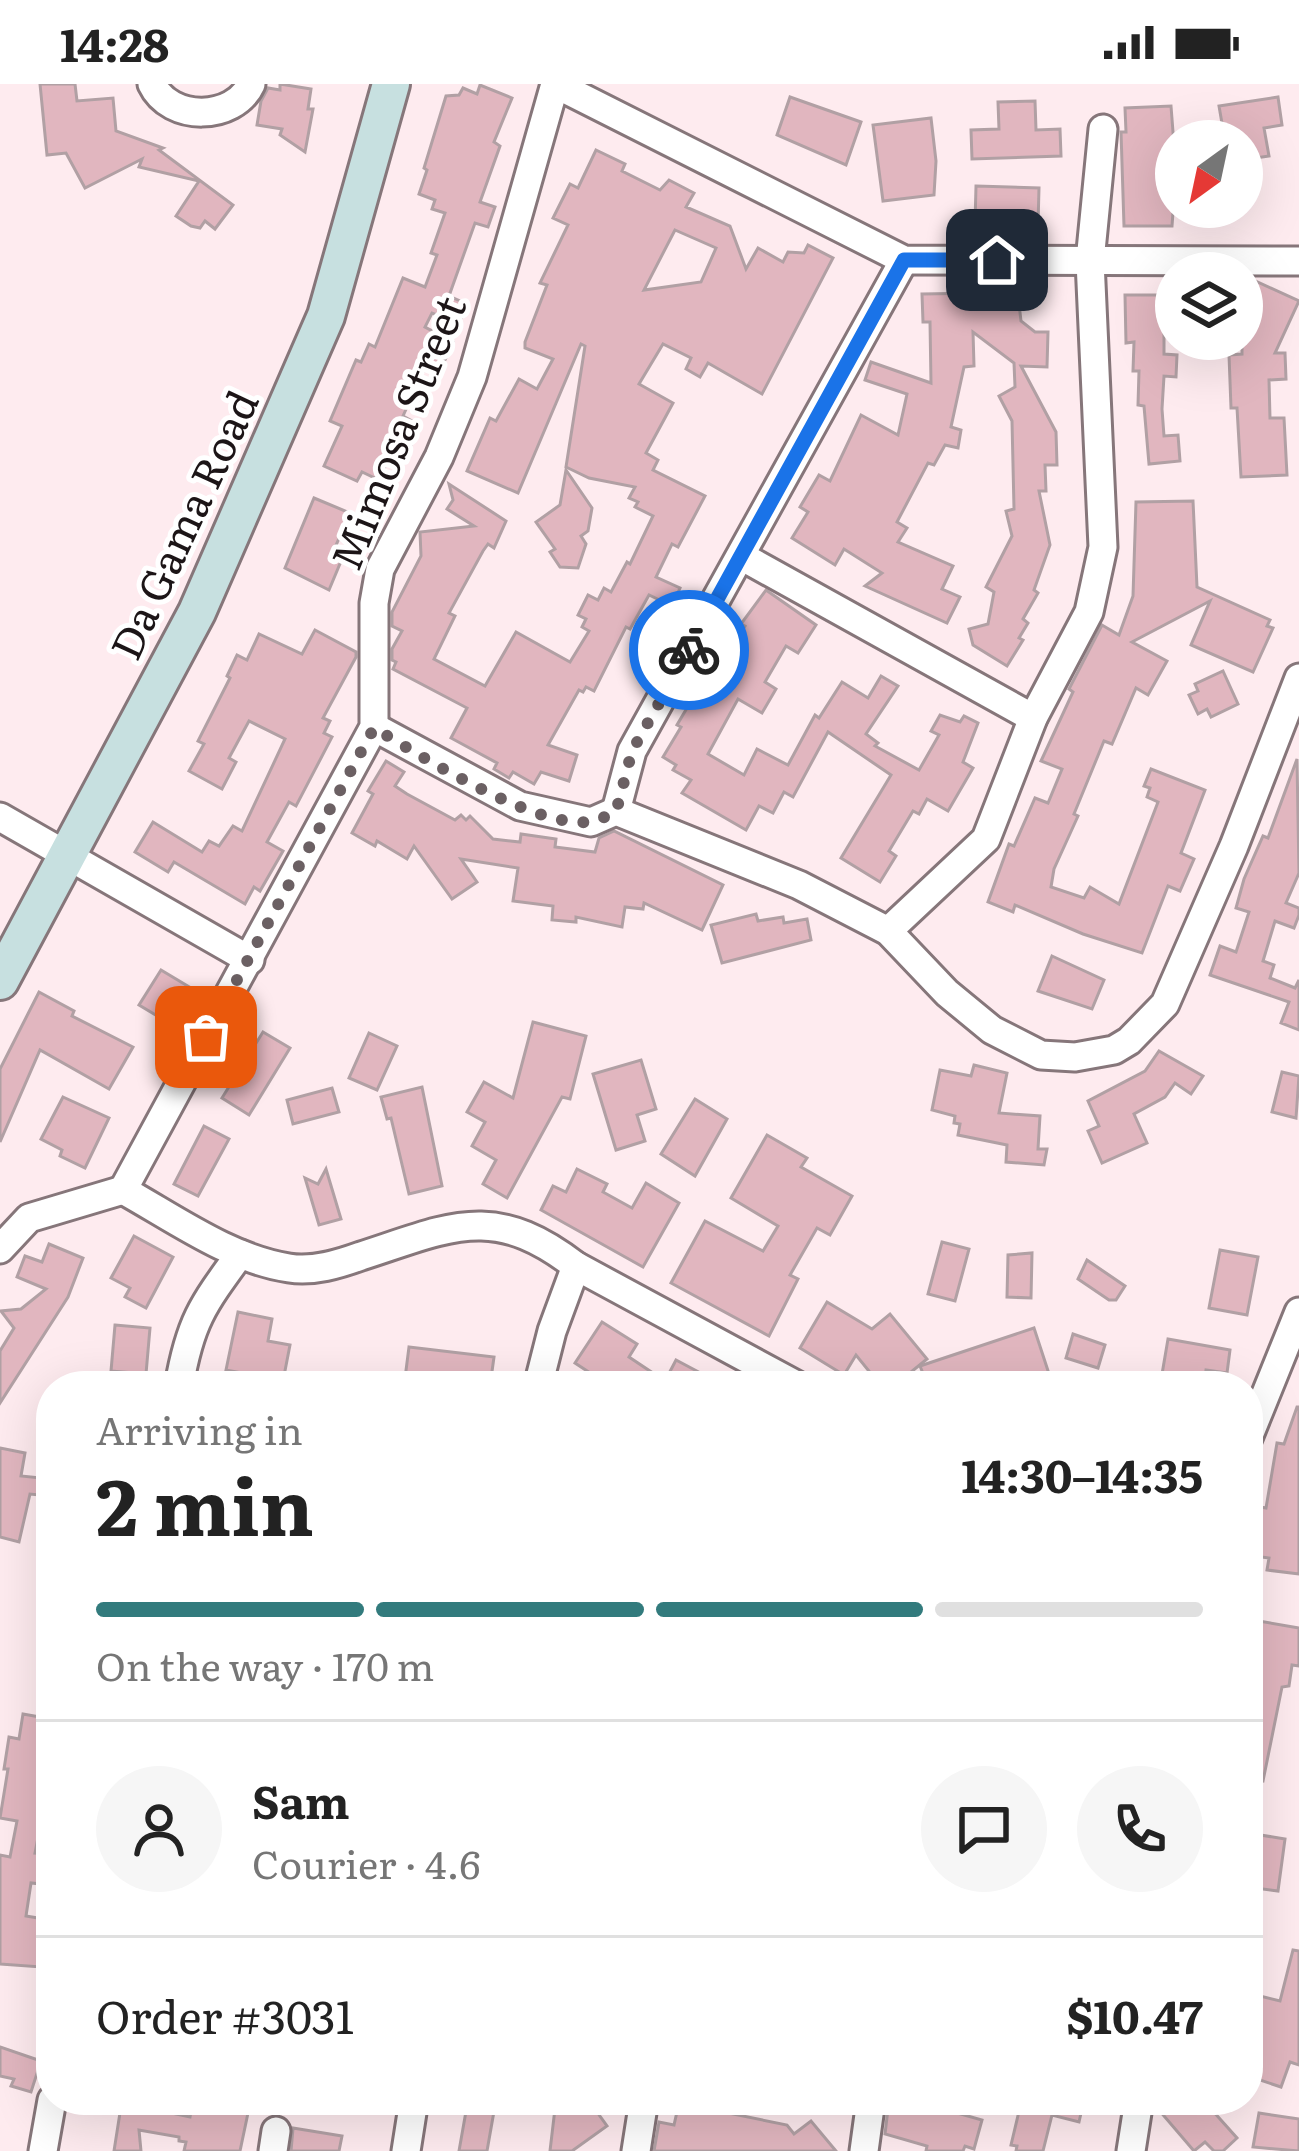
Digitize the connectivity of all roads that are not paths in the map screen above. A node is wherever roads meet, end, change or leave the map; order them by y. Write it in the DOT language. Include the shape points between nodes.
graph roads {
  1 [pos="152,84"];
  2 [pos="251,84"];
  3 [pos="391,84"];
  4 [pos="555,84"];
  5 [pos="1103,129"];
  6 [pos="904,260"];
  7 [pos="1090,261"];
  8 [pos="1299,261"];
  9 [pos="741,556"];
  10 [pos="1299,678"];
  11 [pos="1034,718"];
  12 [pos="374,728"];
  13 [pos="616,812"];
  14 [pos="0,818"];
  15 [pos="64,854"];
  16 [pos="888,931"];
  17 [pos="250,960"];
  18 [pos="0,980"];
  19 [pos="123,1190"];
  20 [pos="0,1249"];
  21 [pos="240,1254"];
  22 [pos="577,1266"];
  23 [pos="1299,1312"];
  24 [pos="182,1371"];
  25 [pos="542,1371"];
  26 [pos="770,1371"];
  27 [pos="1263,1401"];
  28 [pos="49,2115"];
  29 [pos="411,2115"];
  30 [pos="642,2115"];
  31 [pos="864,2115"];
  32 [pos="1137,2115"];
  33 [pos="43,2151"];
  34 [pos="406,2151"];
  35 [pos="636,2151"];
  36 [pos="864,2151"];
  37 [pos="1131,2151"];
  1 -- 2 [label="street" via="164,99 202,112 238,104"];
  3 -- 15 [label="street, Da Gama Road" via="326,316 197,612"];
  4 -- 6 [label="street"];
  4 -- 12 [label="street, Mimosa Street" via="472,377 380,569"];
  5 -- 7 [label="street"];
  6 -- 7 [label="street"];
  6 -- 9 [label="street"];
  7 -- 8 [label="street"];
  7 -- 11 [label="street" via="1103,548 1089,612"];
  9 -- 11 [label="street"];
  9 -- 13 [label="street" via="632,751"];
  10 -- 16 [label="street" via="1165,1004 1130,1041 1076,1058 1041,1055 962,1006"];
  11 -- 16 [label="street" via="986,839"];
  12 -- 13 [label="street" via="520,806 591,822"];
  12 -- 17 [label="street, Mimosa Street"];
  13 -- 16 [label="street" via="799,885"];
  14 -- 15 [label="street"];
  15 -- 17 [label="street"];
  15 -- 18 [label="street, Da Gama Road"];
  17 -- 19 [label="street, Mimosa Street"];
  19 -- 20 [label="street" via="29,1218"];
  19 -- 21 [label="street"];
  21 -- 22 [label="street" via="292,1269 332,1266 433,1231 478,1225 545,1242"];
  21 -- 24 [label="street" via="205,1301"];
  22 -- 25 [label="street"];
  22 -- 26 [label="street"];
  23 -- 27 [label="street"];
  28 -- 33 [label="street"];
  29 -- 34 [label="street"];
  30 -- 35 [label="street"];
  31 -- 36 [label="street"];
  32 -- 37 [label="street"];
}
